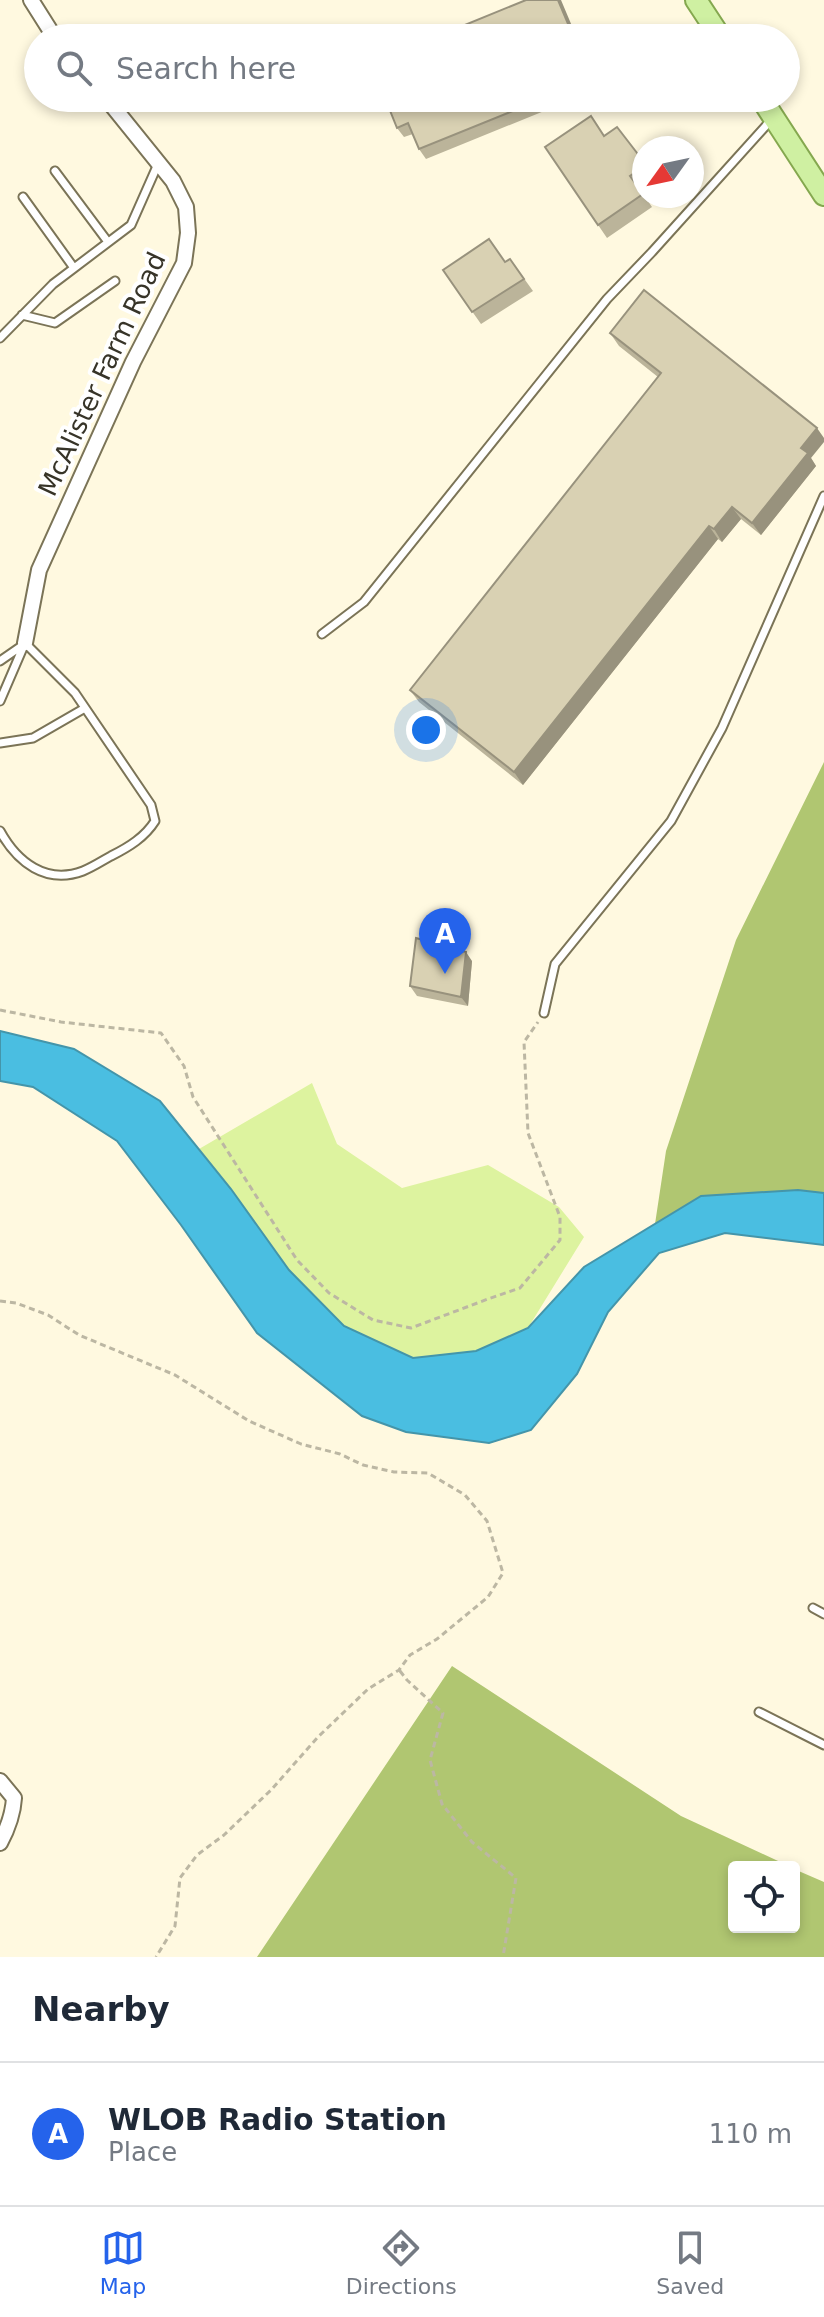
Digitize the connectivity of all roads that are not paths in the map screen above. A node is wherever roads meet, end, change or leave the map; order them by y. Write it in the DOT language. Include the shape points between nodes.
graph roads {
  1 [pos="31,0"];
  2 [pos="696,0"];
  3 [pos="46,24"];
  4 [pos="712,24"];
  5 [pos="117,112"];
  6 [pos="771,112"];
  7 [pos="774,117"];
  8 [pos="158,162"];
  9 [pos="55,171"];
  10 [pos="824,195"];
  11 [pos="23,197"];
  12 [pos="108,242"];
  13 [pos="74,268"];
  14 [pos="115,281"];
  15 [pos="22,315"];
  16 [pos="0,338"];
  17 [pos="824,496"];
  18 [pos="322,634"];
  19 [pos="25,643"];
  20 [pos="0,661"];
  21 [pos="0,701"];
  22 [pos="85,708"];
  23 [pos="0,743"];
  24 [pos="0,831"];
  25 [pos="544,1013"];
  26 [pos="813,1608"];
  27 [pos="824,1614"];
  28 [pos="759,1712"];
  29 [pos="824,1745"];
  30 [pos="0,1781"];
  31 [pos="0,1843"];
  1 -- 3 [label="street"];
  2 -- 4 [label="main road"];
  5 -- 8 [label="street, McAlister Farm Road"];
  6 -- 7 [label="main road"];
  7 -- 10 [label="main road"];
  7 -- 18 [label="lane" via="607,299 364,602"];
  8 -- 12 [label="lane" via="131,225"];
  8 -- 19 [label="street, McAlister Farm Road" via="186,207 184,263 39,570"];
  9 -- 12 [label="lane"];
  11 -- 13 [label="lane"];
  12 -- 13 [label="lane"];
  13 -- 15 [label="lane"];
  14 -- 15 [label="lane" via="55,323"];
  15 -- 16 [label="lane"];
  17 -- 25 [label="lane" via="722,728 671,821 555,964"];
  19 -- 20 [label="lane"];
  19 -- 21 [label="lane"];
  19 -- 22 [label="lane"];
  22 -- 23 [label="lane" via="33,738"];
  22 -- 24 [label="lane" via="151,805 155,821 147,833 80,872 53,875 24,864"];
  26 -- 27 [label="lane"];
  28 -- 29 [label="lane"];
  30 -- 31 [label="street" via="14,1798"];
}
